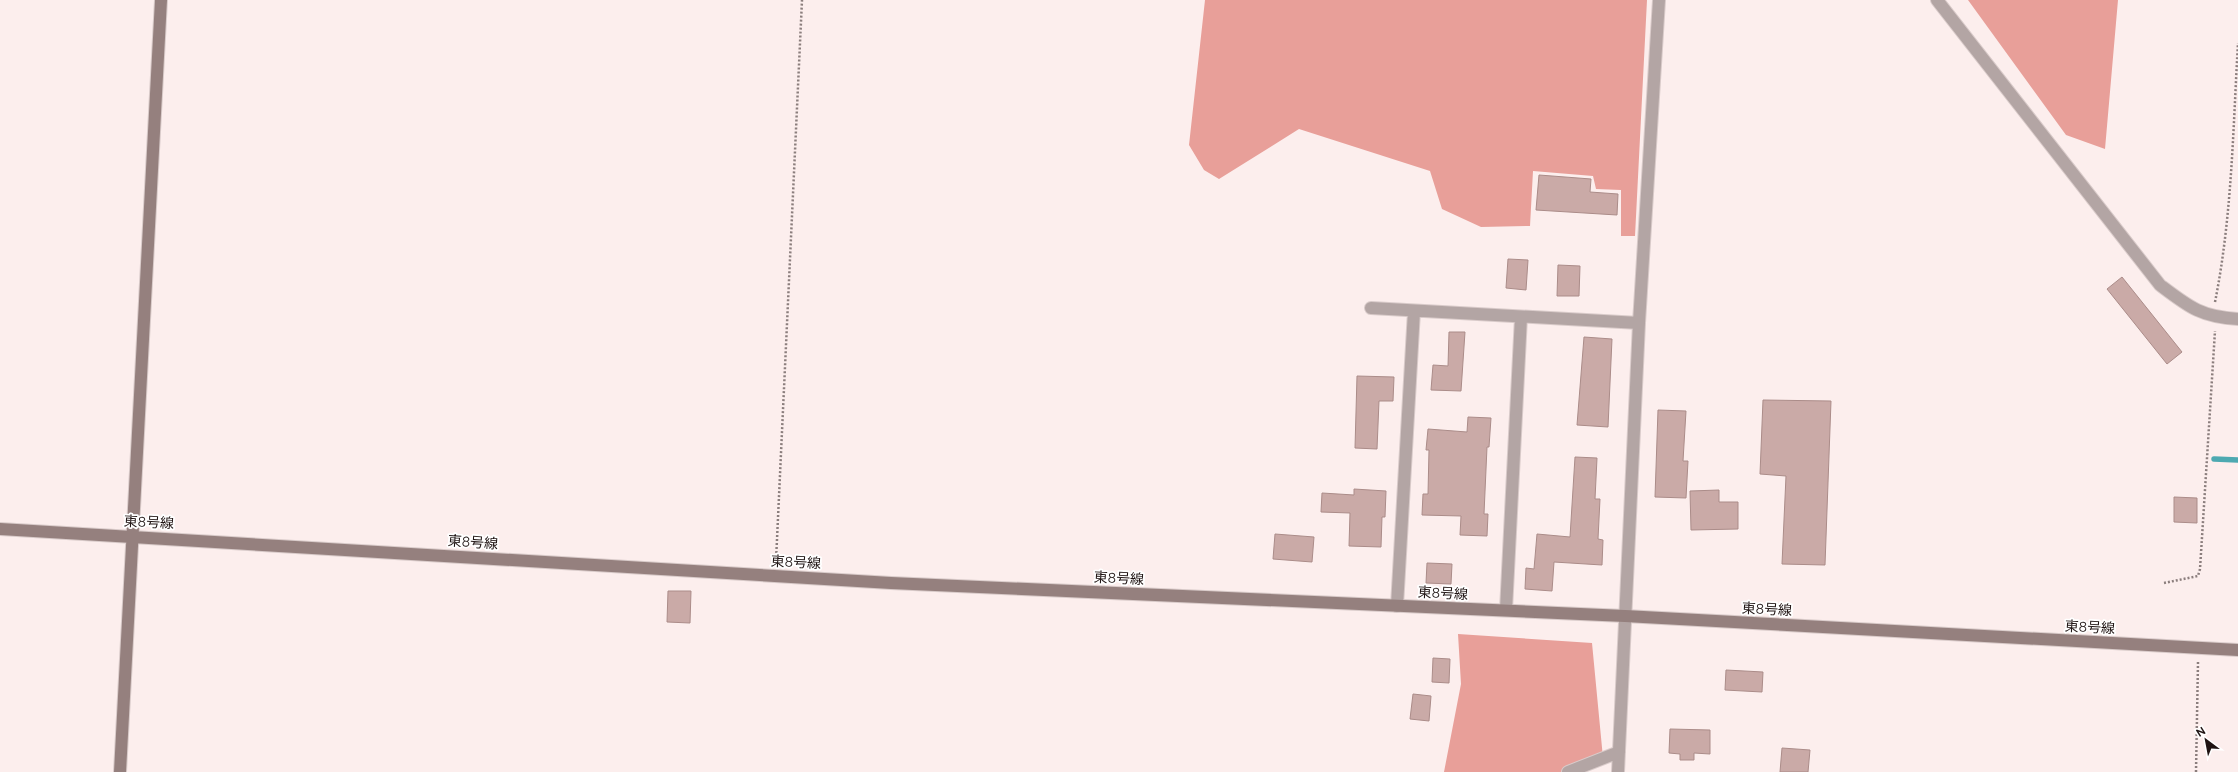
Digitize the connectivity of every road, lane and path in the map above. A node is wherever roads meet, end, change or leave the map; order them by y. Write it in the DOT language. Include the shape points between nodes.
graph roads {
  1 [pos="161,0"];
  2 [pos="802,0"];
  3 [pos="1659,0"];
  4 [pos="1937,0"];
  5 [pos="1370,308"];
  6 [pos="1414,312"];
  7 [pos="1521,316"];
  8 [pos="2234,319"];
  9 [pos="1638,323"];
  10 [pos="0,529"];
  11 [pos="133,536"];
  12 [pos="775,576"];
  13 [pos="1397,606"];
  14 [pos="1506,610"];
  15 [pos="1625,616"];
  16 [pos="2198,648"];
  17 [pos="2238,650"];
  18 [pos="1619,752"];
  19 [pos="120,772"];
  20 [pos="1568,772"];
  21 [pos="1618,772"];
  22 [pos="2196,772"];
  1 -- 11 [label="street"];
  2 -- 12 [label="path"];
  3 -- 9 [label="street"];
  4 -- 8 [label="street" via="2160,285 2205,315"];
  5 -- 6 [label="street"];
  6 -- 7 [label="street"];
  6 -- 13 [label="street"];
  7 -- 9 [label="street"];
  7 -- 14 [label="street"];
  9 -- 15 [label="street"];
  10 -- 11 [label="street, 東8号線"];
  11 -- 12 [label="street, 東8号線"];
  11 -- 19 [label="street"];
  12 -- 13 [label="street, 東8号線"];
  13 -- 14 [label="street, 東8号線"];
  14 -- 15 [label="street, 東8号線"];
  15 -- 16 [label="street, 東8号線"];
  15 -- 18 [label="street"];
  16 -- 17 [label="street, 東8号線"];
  16 -- 22 [label="path"];
  18 -- 20 [label="street"];
  18 -- 21 [label="street"];
}
